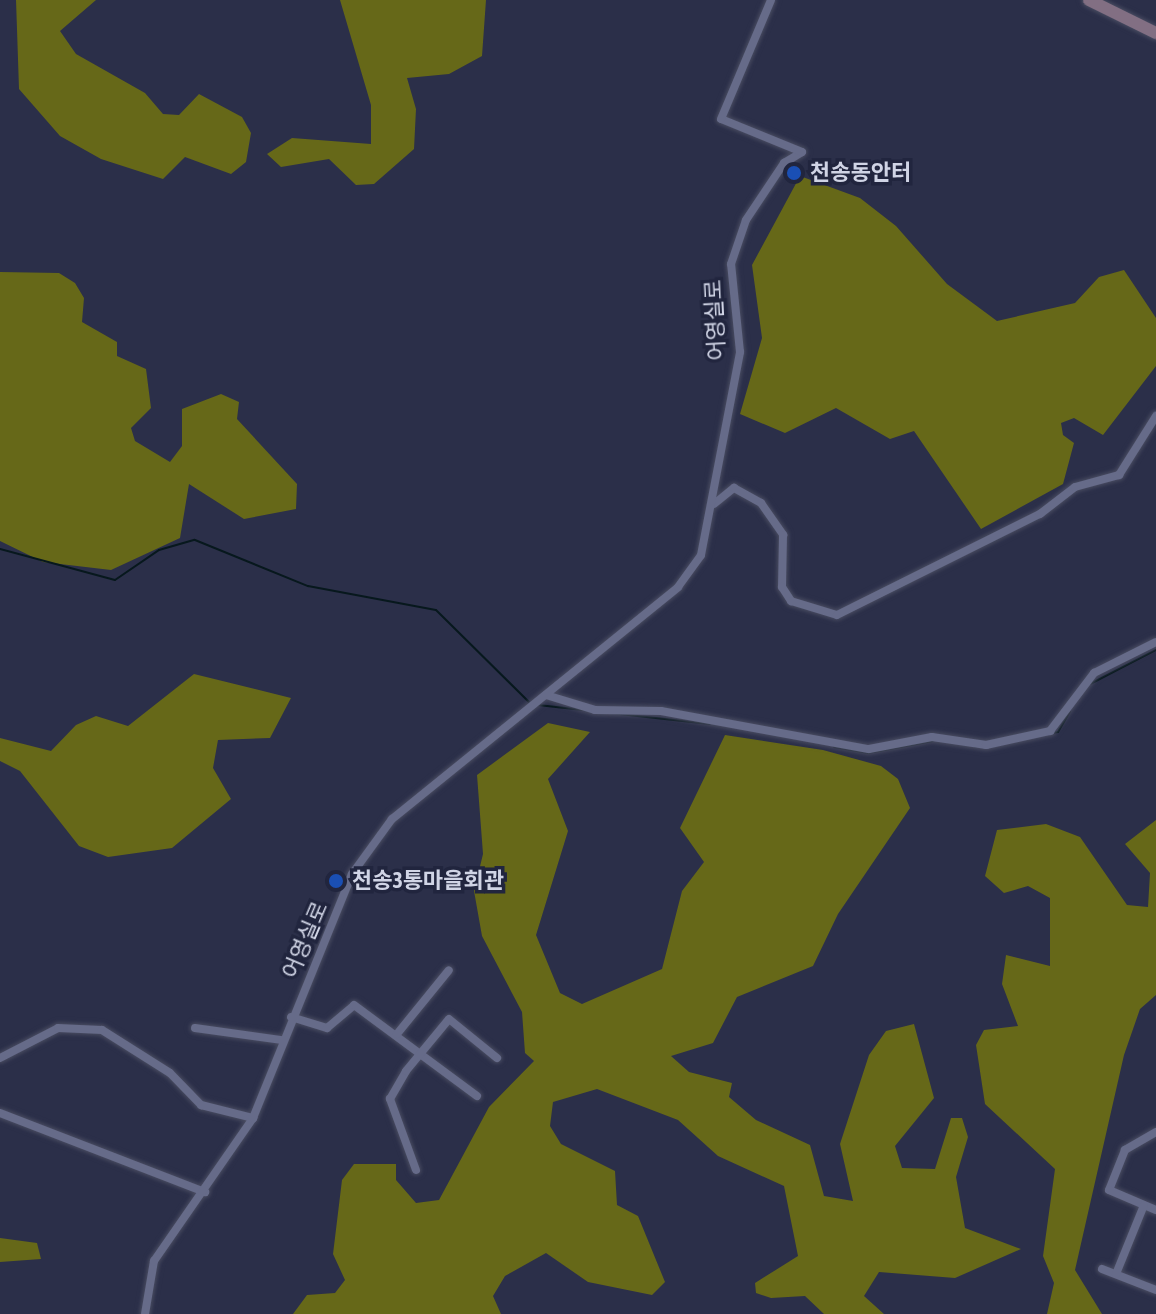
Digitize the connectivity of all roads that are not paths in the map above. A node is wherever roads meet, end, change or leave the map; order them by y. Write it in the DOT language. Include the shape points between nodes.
graph roads {
  1 [pos="771,0"];
  2 [pos="1089,0"];
  3 [pos="1156,33"];
  4 [pos="1156,416"];
  5 [pos="714,504"];
  6 [pos="1156,642"];
  7 [pos="544,697"];
  8 [pos="449,970"];
  9 [pos="291,1017"];
  10 [pos="195,1028"];
  11 [pos="397,1034"];
  12 [pos="282,1040"];
  13 [pos="421,1053"];
  14 [pos="0,1058"];
  15 [pos="497,1058"];
  16 [pos="477,1096"];
  17 [pos="0,1113"];
  18 [pos="253,1118"];
  19 [pos="1156,1132"];
  20 [pos="416,1170"];
  21 [pos="205,1192"];
  22 [pos="1144,1205"];
  23 [pos="1156,1210"];
  24 [pos="1102,1269"];
  25 [pos="1116,1274"];
  26 [pos="1156,1290"];
  27 [pos="145,1314"];
  1 -- 5 [label="street, 어영실로" via="721,119 802,152 784,163 746,220 731,264 740,352"];
  2 -- 3 [label="main road"];
  4 -- 5 [label="street" via="1119,475 1075,487 1040,514 837,615 791,601 782,587 783,535 761,503 734,488"];
  5 -- 7 [label="street, 어영실로" via="701,555 678,587"];
  6 -- 7 [label="street" via="1094,673 1050,731 986,745 932,737 869,749 661,711 595,710"];
  7 -- 9 [label="street, 어영실로" via="392,819 352,874"];
  8 -- 11 [label="street"];
  9 -- 11 [label="street" via="327,1028 354,1005"];
  9 -- 12 [label="street, 어영실로"];
  10 -- 12 [label="street"];
  11 -- 13 [label="street"];
  12 -- 18 [label="street, 어영실로"];
  13 -- 15 [label="street" via="455,1019"];
  13 -- 16 [label="street"];
  13 -- 20 [label="street" via="390,1099"];
  14 -- 18 [label="street" via="58,1028 102,1030 170,1073 201,1105"];
  17 -- 21 [label="street"];
  18 -- 21 [label="street, 어영실로"];
  19 -- 22 [label="street" via="1125,1150 1109,1190"];
  21 -- 27 [label="street, 어영실로" via="154,1261"];
  22 -- 23 [label="street"];
  22 -- 25 [label="street"];
  24 -- 25 [label="street"];
  25 -- 26 [label="street"];
}
